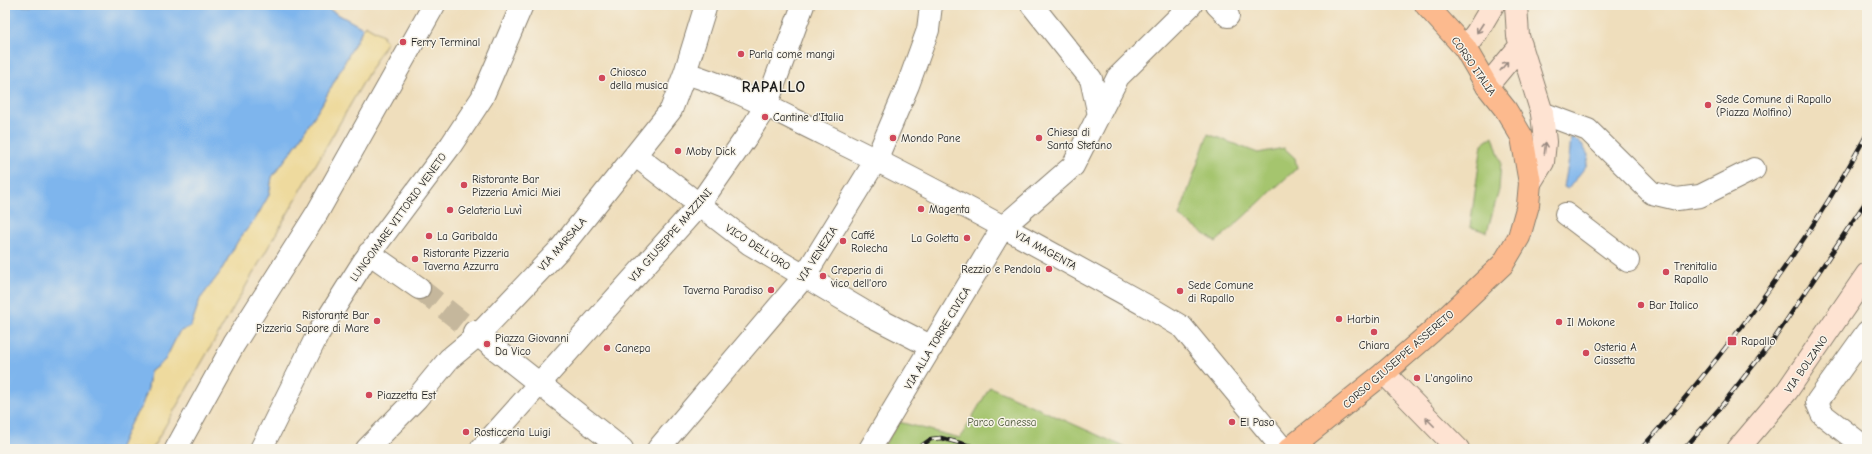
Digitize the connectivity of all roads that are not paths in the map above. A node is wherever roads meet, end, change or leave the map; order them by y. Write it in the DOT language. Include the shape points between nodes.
graph roads {
  1 [pos="434,5"];
  2 [pos="522,5"];
  3 [pos="706,5"];
  4 [pos="802,5"];
  5 [pos="931,5"];
  6 [pos="1032,5"];
  7 [pos="1191,5"];
  8 [pos="1426,5"];
  9 [pos="1493,5"];
  10 [pos="1516,5"];
  11 [pos="1521,45"];
  12 [pos="1465,48"];
  13 [pos="685,73"];
  14 [pos="1487,86"];
  15 [pos="766,106"];
  16 [pos="1542,113"];
  17 [pos="1099,115"];
  18 [pos="635,155"];
  19 [pos="876,160"];
  20 [pos="1754,169"];
  21 [pos="1530,183"];
  22 [pos="698,206"];
  23 [pos="1566,214"];
  24 [pos="1004,227"];
  25 [pos="369,253"];
  26 [pos="1628,261"];
  27 [pos="1867,274"];
  28 [pos="804,277"];
  29 [pos="419,288"];
  30 [pos="1867,332"];
  31 [pos="476,333"];
  32 [pos="932,347"];
  33 [pos="1384,373"];
  34 [pos="539,383"];
  35 [pos="176,449"];
  36 [pos="261,449"];
  37 [pos="367,449"];
  38 [pos="481,449"];
  39 [pos="622,449"];
  40 [pos="658,449"];
  41 [pos="870,449"];
  42 [pos="1283,449"];
  43 [pos="1289,449"];
  44 [pos="1458,449"];
  45 [pos="1738,449"];
  46 [pos="1867,449"];
  1 -- 35 [label="street" via="317,213 234,344"];
  2 -- 25 [label="street, LUNGOMARE VITTORIO VENETO" via="482,98 451,145"];
  3 -- 13 [label="street, VIA MARSALA"];
  4 -- 15 [label="street, VIA GIUSEPPE MAZZINI"];
  5 -- 19 [label="street, VIA VENEZIA" via="928,30"];
  6 -- 17 [label="street" via="1091,79"];
  7 -- 17 [label="street, VIA ALLA TORRE CIVICA" via="1118,77"];
  8 -- 12 [label="main road, CORSO ITALIA"];
  9 -- 12 [label="street, one-way"];
  10 -- 11 [label="street"];
  14 -- 11 [label="street, one-way"];
  11 -- 16 [label="street"];
  12 -- 14 [label="main road, CORSO ITALIA"];
  13 -- 15 [label="street, VIA MAGENTA" via="703,78"];
  13 -- 18 [label="street, VIA MARSALA" via="671,110"];
  14 -- 21 [label="main road, CORSO ITALIA" via="1506,110 1522,137"];
  15 -- 19 [label="street, VIA MAGENTA"];
  15 -- 22 [label="street, VIA GIUSEPPE MAZZINI"];
  16 -- 20 [label="street" via="1588,130 1652,193 1677,199 1700,196"];
  21 -- 16 [label="street, one-way" via="1543,162 1545,142"];
  17 -- 24 [label="street, VIA ALLA TORRE CIVICA" via="1073,166"];
  18 -- 22 [label="street, VICO DELL'ORO"];
  18 -- 31 [label="street, VIA MARSALA" via="561,248"];
  19 -- 24 [label="street, VIA MAGENTA"];
  19 -- 28 [label="street, VIA VENEZIA"];
  21 -- 33 [label="main road, CORSO GIUSEPPE ASSERETO" via="1528,205 1519,237 1503,264"];
  22 -- 28 [label="street, VICO DELL'ORO" via="750,244"];
  22 -- 34 [label="street, VIA GIUSEPPE MAZZINI"];
  23 -- 26 [label="street"];
  24 -- 32 [label="street, VIA ALLA TORRE CIVICA"];
  24 -- 42 [label="street, VIA MAGENTA" via="1182,327"];
  25 -- 29 [label="street"];
  25 -- 36 [label="street, LUNGOMARE VITTORIO VENETO" via="318,334"];
  27 -- 45 [label="street, VIA BOLZANO" via="1787,391"];
  28 -- 32 [label="street, VICO DELL'ORO"];
  28 -- 40 [label="street, VIA VENEZIA"];
  30 -- 46 [label="street" via="1817,402 1822,414"];
  31 -- 34 [label="street"];
  31 -- 37 [label="street, VIA MARSALA"];
  32 -- 41 [label="street, VIA ALLA TORRE CIVICA"];
  33 -- 43 [label="main road, CORSO GIUSEPPE ASSERETO"];
  44 -- 33 [label="street, one-way"];
  34 -- 38 [label="street, VIA GIUSEPPE MAZZINI"];
  34 -- 39 [label="street"];
}
